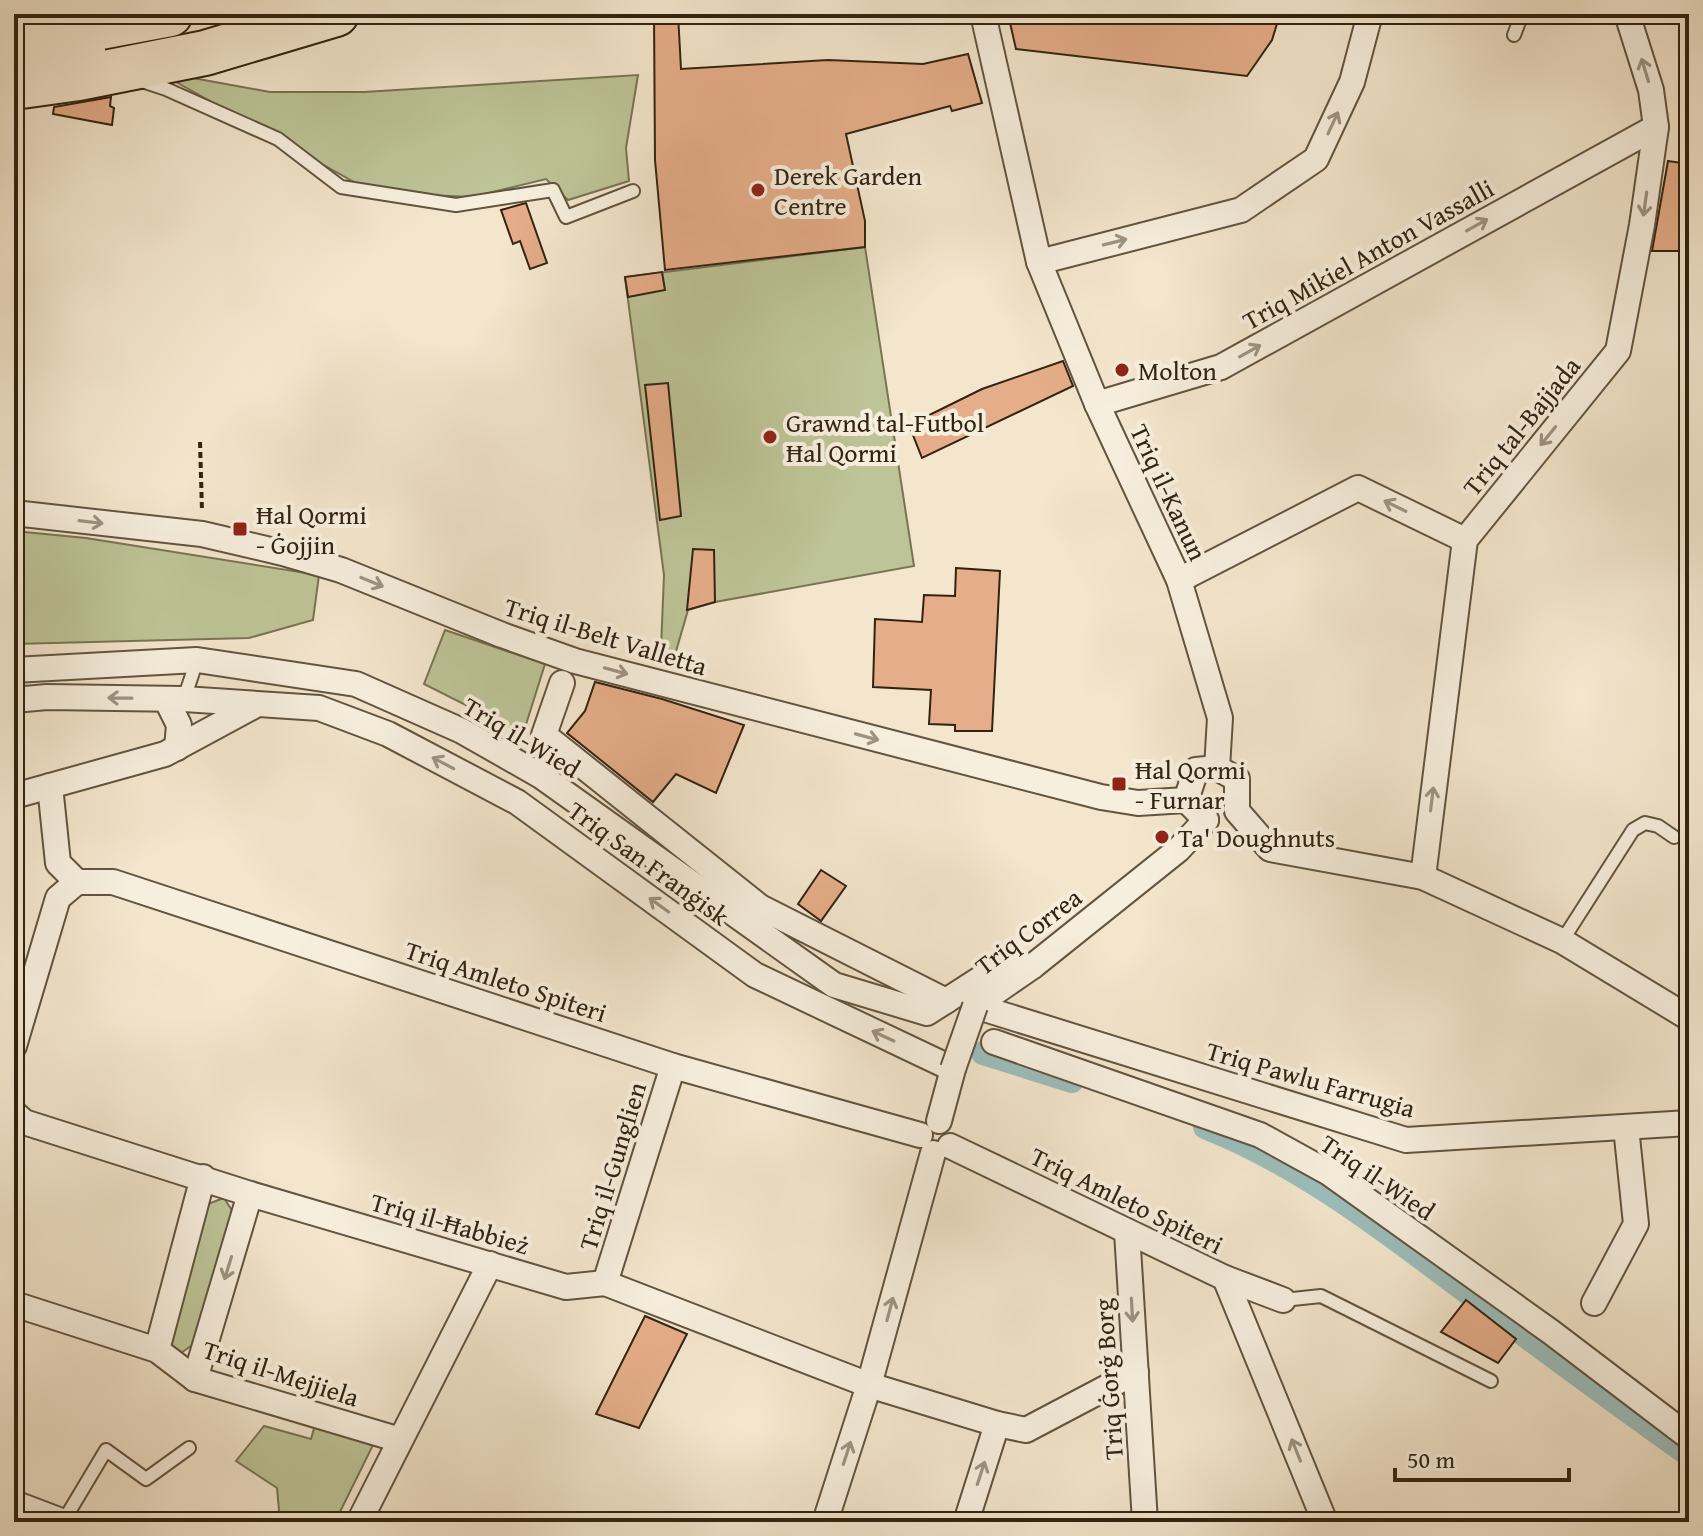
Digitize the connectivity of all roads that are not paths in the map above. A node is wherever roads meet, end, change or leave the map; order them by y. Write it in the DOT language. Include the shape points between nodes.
graph roads {
  1 [pos="254,14"];
  2 [pos="336,14"];
  3 [pos="983,14"];
  4 [pos="1370,14"];
  5 [pos="1522,14"];
  6 [pos="1627,14"];
  7 [pos="184,22"];
  8 [pos="14,35"];
  9 [pos="1514,35"];
  10 [pos="14,54"];
  11 [pos="128,69"];
  12 [pos="14,87"];
  13 [pos="1656,127"];
  14 [pos="633,191"];
  15 [pos="1039,262"];
  16 [pos="1097,404"];
  17 [pos="14,513"];
  18 [pos="1465,540"];
  19 [pos="1179,580"];
  20 [pos="197,660"];
  21 [pos="14,670"];
  22 [pos="562,683"];
  23 [pos="175,699"];
  24 [pos="14,700"];
  25 [pos="254,706"];
  26 [pos="177,748"];
  27 [pos="1217,768"];
  28 [pos="50,786"];
  29 [pos="14,796"];
  30 [pos="1186,800"];
  31 [pos="1237,811"];
  32 [pos="1206,820"];
  33 [pos="1674,837"];
  34 [pos="1423,877"];
  35 [pos="77,882"];
  36 [pos="1562,941"];
  37 [pos="1033,966"];
  38 [pos="946,1001"];
  39 [pos="975,1006"];
  40 [pos="1689,1018"];
  41 [pos="994,1042"];
  42 [pos="14,1046"];
  43 [pos="673,1066"];
  44 [pos="953,1069"];
  45 [pos="14,1113"];
  46 [pos="1689,1123"];
  47 [pos="1626,1127"];
  48 [pos="935,1139"];
  49 [pos="203,1177"];
  50 [pos="250,1194"];
  51 [pos="1127,1232"];
  52 [pos="490,1264"];
  53 [pos="1225,1278"];
  54 [pos="605,1283"];
  55 [pos="1283,1300"];
  56 [pos="1594,1303"];
  57 [pos="14,1304"];
  58 [pos="157,1350"];
  59 [pos="1136,1372"];
  60 [pos="195,1379"];
  61 [pos="1491,1381"];
  62 [pos="869,1385"];
  63 [pos="997,1424"];
  64 [pos="1689,1437"];
  65 [pos="400,1440"];
  66 [pos="189,1448"];
  67 [pos="14,1503"];
  68 [pos="64,1522"];
  69 [pos="359,1522"];
  70 [pos="825,1522"];
  71 [pos="966,1522"];
  72 [pos="1145,1522"];
  73 [pos="1325,1522"];
  1 -- 7 [label="highway"];
  2 -- 11 [label="highway" via="205,53"];
  3 -- 15 [label="street, Triq il-Kanun"];
  15 -- 4 [label="street, one-way" via="1241,210 1316,159 1352,82"];
  5 -- 9 [label="lane"];
  13 -- 6 [label="street, Triq tal-Bajjada, one-way" via="1651,90"];
  7 -- 8 [label="highway"];
  7 -- 10 [label="highway" via="58,55"];
  11 -- 12 [label="highway"];
  11 -- 14 [label="lane" via="129,77 278,139 341,187 456,205 553,190 566,217"];
  16 -- 13 [label="street, Triq Mikiel Anton Vassalli, one-way" via="1221,367"];
  13 -- 18 [label="street, Triq tal-Bajjada, one-way" via="1618,351"];
  15 -- 16 [label="street, Triq il-Kanun"];
  16 -- 19 [label="street, Triq il-Kanun"];
  17 -- 30 [label="street, Triq il-Belt Valletta, one-way" via="202,534 341,570 575,661 1101,797 1138,803"];
  18 -- 19 [label="street, one-way" via="1358,488"];
  34 -- 18 [label="street, one-way"];
  19 -- 27 [label="street, Triq il-Kanun" via="1220,718"];
  20 -- 21 [label="street, Triq il-Wied"];
  20 -- 23 [label="lane"];
  20 -- 38 [label="street, Triq il-Wied" via="356,684 462,731 541,776 834,985 927,1013"];
  22 -- 38 [label="street, Triq il-Wied" via="544,735 760,907"];
  23 -- 24 [label="street, one-way"];
  23 -- 25 [label="street"];
  23 -- 26 [label="street"];
  25 -- 26 [label="street"];
  44 -- 25 [label="street, Triq San Franġisk, one-way" via="755,975 517,802 388,734 319,708"];
  26 -- 28 [label="street"];
  27 -- 30 [label="street" via="1196,770"];
  27 -- 31 [label="street" via="1237,779"];
  28 -- 29 [label="street"];
  28 -- 35 [label="street" via="58,863"];
  30 -- 32 [label="street"];
  31 -- 32 [label="street"];
  31 -- 34 [label="street" via="1270,849"];
  32 -- 37 [label="street, Triq Correa" via="1178,850"];
  33 -- 36 [label="lane" via="1645,823 1633,830"];
  34 -- 36 [label="street"];
  35 -- 42 [label="street" via="58,898"];
  35 -- 43 [label="street, Triq Amleto Spiteri" via="113,882"];
  36 -- 40 [label="street"];
  37 -- 38 [label="street, Triq il-Wied" via="994,970"];
  37 -- 39 [label="street, Triq Correa"];
  39 -- 44 [label="street, Triq Correa, bridge"];
  39 -- 47 [label="street, Triq Pawlu Farrugia" via="1406,1140"];
  41 -- 64 [label="street, Triq il-Wied" via="1260,1135 1329,1173"];
  43 -- 48 [label="street, Triq Amleto Spiteri"];
  43 -- 54 [label="street, Triq il-Gunglien"];
  44 -- 48 [label="street, Triq Correa"];
  45 -- 49 [label="street, Triq il-Ħabbież" via="24,1122"];
  46 -- 47 [label="street, Triq Pawlu Farrugia"];
  47 -- 56 [label="street" via="1636,1224"];
  48 -- 51 [label="street, Triq Amleto Spiteri"];
  62 -- 48 [label="street, Triq Correa, one-way"];
  49 -- 50 [label="street, Triq il-Ħabbież"];
  49 -- 58 [label="street"];
  50 -- 52 [label="street, Triq il-Ħabbież"];
  50 -- 60 [label="street, one-way"];
  51 -- 53 [label="street, Triq Amleto Spiteri"];
  51 -- 59 [label="street, Triq Ġorġ Borg, one-way"];
  52 -- 54 [label="street, Triq il-Ħabbież" via="566,1287"];
  52 -- 65 [label="street"];
  53 -- 55 [label="street, Triq Amleto Spiteri"];
  73 -- 53 [label="street, one-way"];
  54 -- 62 [label="street, Triq il-Ħabbież"];
  55 -- 61 [label="lane" via="1321,1296"];
  57 -- 58 [label="street, Triq il-Mejjiela"];
  58 -- 60 [label="street, Triq il-Mejjiela"];
  59 -- 63 [label="street, Triq il-Ħabbież" via="1026,1430"];
  59 -- 72 [label="street, Triq Ġorġ Borg"];
  60 -- 65 [label="street, Triq il-Mejjiela"];
  62 -- 63 [label="street, Triq il-Ħabbież"];
  70 -- 62 [label="street, Triq Correa, one-way"];
  71 -- 63 [label="street, one-way"];
  65 -- 69 [label="street"];
  66 -- 68 [label="lane" via="146,1479 106,1450"];
  67 -- 68 [label="street"];
}
